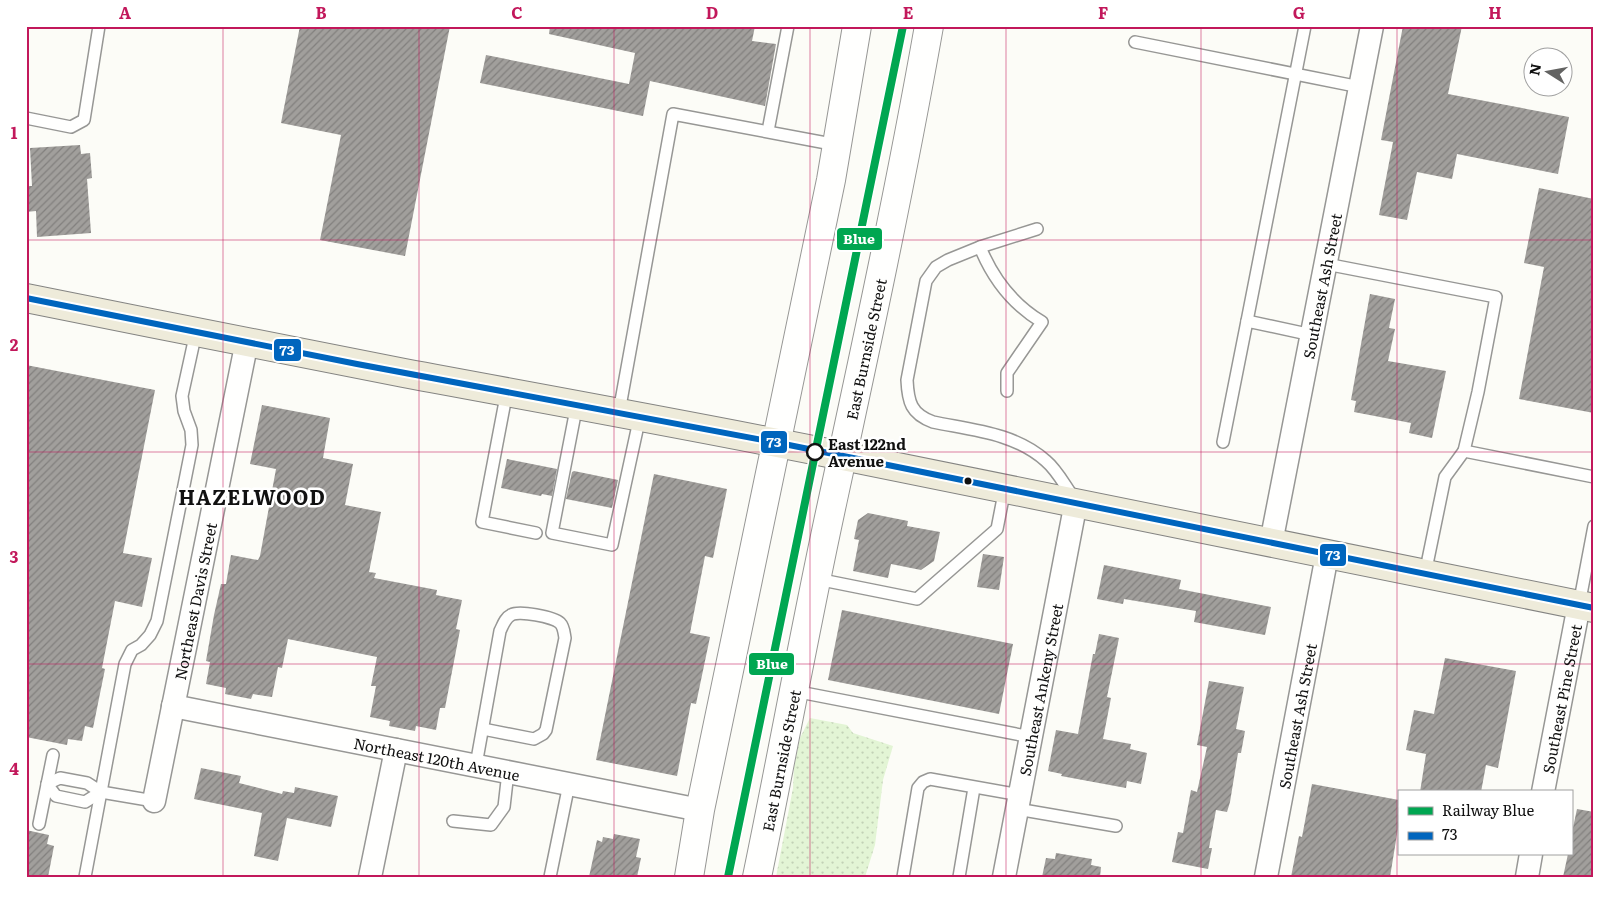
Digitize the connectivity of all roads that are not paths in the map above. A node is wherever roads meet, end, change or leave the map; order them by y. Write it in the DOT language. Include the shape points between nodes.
graph roads {
  1 [pos="99,26"];
  2 [pos="788,26"];
  3 [pos="857,26"];
  4 [pos="929,26"];
  5 [pos="1305,26"];
  6 [pos="1372,26"];
  7 [pos="1135,42"];
  8 [pos="1296,75"];
  9 [pos="1360,88"];
  10 [pos="26,118"];
  11 [pos="768,131"];
  12 [pos="837,145"];
  13 [pos="1037,228"];
  14 [pos="980,247"];
  15 [pos="1326,264"];
  16 [pos="26,298"];
  17 [pos="1247,321"];
  18 [pos="196,332"];
  19 [pos="1312,335"];
  20 [pos="247,342"];
  21 [pos="507,391"];
  22 [pos="1007,391"];
  23 [pos="577,404"];
  24 [pos="629,414"];
  25 [pos="776,442"];
  26 [pos="1223,442"];
  27 [pos="1464,451"];
  28 [pos="843,456"];
  29 [pos="1594,477"];
  30 [pos="1005,488"];
  31 [pos="1076,502"];
  32 [pos="1594,526"];
  33 [pos="536,533"];
  34 [pos="1271,544"];
  35 [pos="1327,555"];
  36 [pos="1425,574"];
  37 [pos="817,579"];
  38 [pos="1586,606"];
  39 [pos="794,691"];
  40 [pos="173,706"];
  41 [pos="483,729"];
  42 [pos="1031,737"];
  43 [pos="396,750"];
  44 [pos="53,755"];
  45 [pos="476,766"];
  46 [pos="508,772"];
  47 [pos="47,784"];
  48 [pos="570,784"];
  49 [pos="974,788"];
  50 [pos="1543,790"];
  51 [pos="101,792"];
  52 [pos="154,802"];
  53 [pos="1018,802"];
  54 [pos="700,810"];
  55 [pos="453,821"];
  56 [pos="39,824"];
  57 [pos="1116,826"];
  58 [pos="1530,856"];
  59 [pos="85,877"];
  60 [pos="370,877"];
  61 [pos="550,877"];
  62 [pos="689,877"];
  63 [pos="757,877"];
  64 [pos="903,877"];
  65 [pos="959,877"];
  66 [pos="1004,877"];
  67 [pos="1266,877"];
  68 [pos="1527,877"];
  1 -- 10 [label="lane" via="84,120 71,127"];
  2 -- 11 [label="lane"];
  3 -- 12 [label="street"];
  4 -- 28 [label="street, East Burnside Street" via="912,124"];
  5 -- 8 [label="lane"];
  6 -- 9 [label="street, Southeast Ash Street"];
  7 -- 8 [label="lane"];
  8 -- 9 [label="lane"];
  8 -- 17 [label="lane"];
  9 -- 15 [label="street, Southeast Ash Street"];
  11 -- 12 [label="lane"];
  11 -- 24 [label="lane" via="673,114"];
  12 -- 25 [label="street"];
  13 -- 14 [label="lane"];
  14 -- 22 [label="lane" via="997,282 1026,312 1042,322 1007,373"];
  14 -- 31 [label="lane" via="936,267 926,281 907,380 912,408 933,422 1003,437 1029,448 1047,462"];
  15 -- 19 [label="street, Southeast Ash Street"];
  15 -- 27 [label="lane" via="1496,297"];
  16 -- 18 [label="main road"];
  17 -- 19 [label="lane"];
  17 -- 26 [label="lane"];
  18 -- 20 [label="main road"];
  18 -- 51 [label="lane" via="182,396 192,445 157,621 150,635 132,650 125,664"];
  19 -- 34 [label="street, Southeast Ash Street"];
  20 -- 21 [label="main road"];
  20 -- 40 [label="street, Northeast Davis Street"];
  21 -- 23 [label="main road"];
  21 -- 33 [label="lane" via="482,522"];
  23 -- 24 [label="main road"];
  23 -- 24 [label="lane" via="552,533 612,545"];
  24 -- 25 [label="main road"];
  25 -- 28 [label="main road"];
  25 -- 54 [label="street"];
  27 -- 29 [label="lane"];
  27 -- 36 [label="lane" via="1445,477"];
  28 -- 30 [label="main road"];
  28 -- 37 [label="street, East Burnside Street"];
  30 -- 31 [label="main road"];
  30 -- 37 [label="lane" via="997,530 917,599"];
  31 -- 34 [label="main road"];
  31 -- 42 [label="street, Southeast Ankeny Street"];
  32 -- 38 [label="lane"];
  34 -- 35 [label="main road"];
  35 -- 36 [label="main road"];
  35 -- 67 [label="street, Southeast Ash Street"];
  36 -- 38 [label="main road"];
  37 -- 39 [label="street, East Burnside Street"];
  38 -- 50 [label="street, Southeast Pine Street"];
  39 -- 42 [label="lane"];
  39 -- 63 [label="street, East Burnside Street"];
  40 -- 43 [label="street, Northeast 120th Avenue"];
  40 -- 52 [label="street, Northeast Davis Street"];
  41 -- 41 [label="lane" via="534,739 546,730 565,638 564,629 554,618 516,613 509,615 504,622"];
  41 -- 45 [label="lane"];
  42 -- 53 [label="street, Southeast Ankeny Street"];
  43 -- 45 [label="street, Northeast 120th Avenue"];
  43 -- 60 [label="street"];
  44 -- 47 [label="lane"];
  45 -- 46 [label="street, Northeast 120th Avenue"];
  46 -- 48 [label="street, Northeast 120th Avenue"];
  46 -- 55 [label="lane" via="504,807 492,825"];
  47 -- 51 [label="lane" via="60,778 87,783"];
  47 -- 51 [label="lane" via="56,796 85,802"];
  47 -- 56 [label="lane"];
  48 -- 54 [label="street, Northeast 120th Avenue"];
  48 -- 61 [label="lane"];
  49 -- 53 [label="lane"];
  49 -- 64 [label="lane" via="930,780 918,788"];
  49 -- 65 [label="lane"];
  51 -- 52 [label="lane"];
  51 -- 59 [label="lane"];
  53 -- 57 [label="lane"];
  53 -- 66 [label="street, Southeast Ankeny Street"];
  54 -- 62 [label="street"];
  58 -- 68 [label="street"];
}
